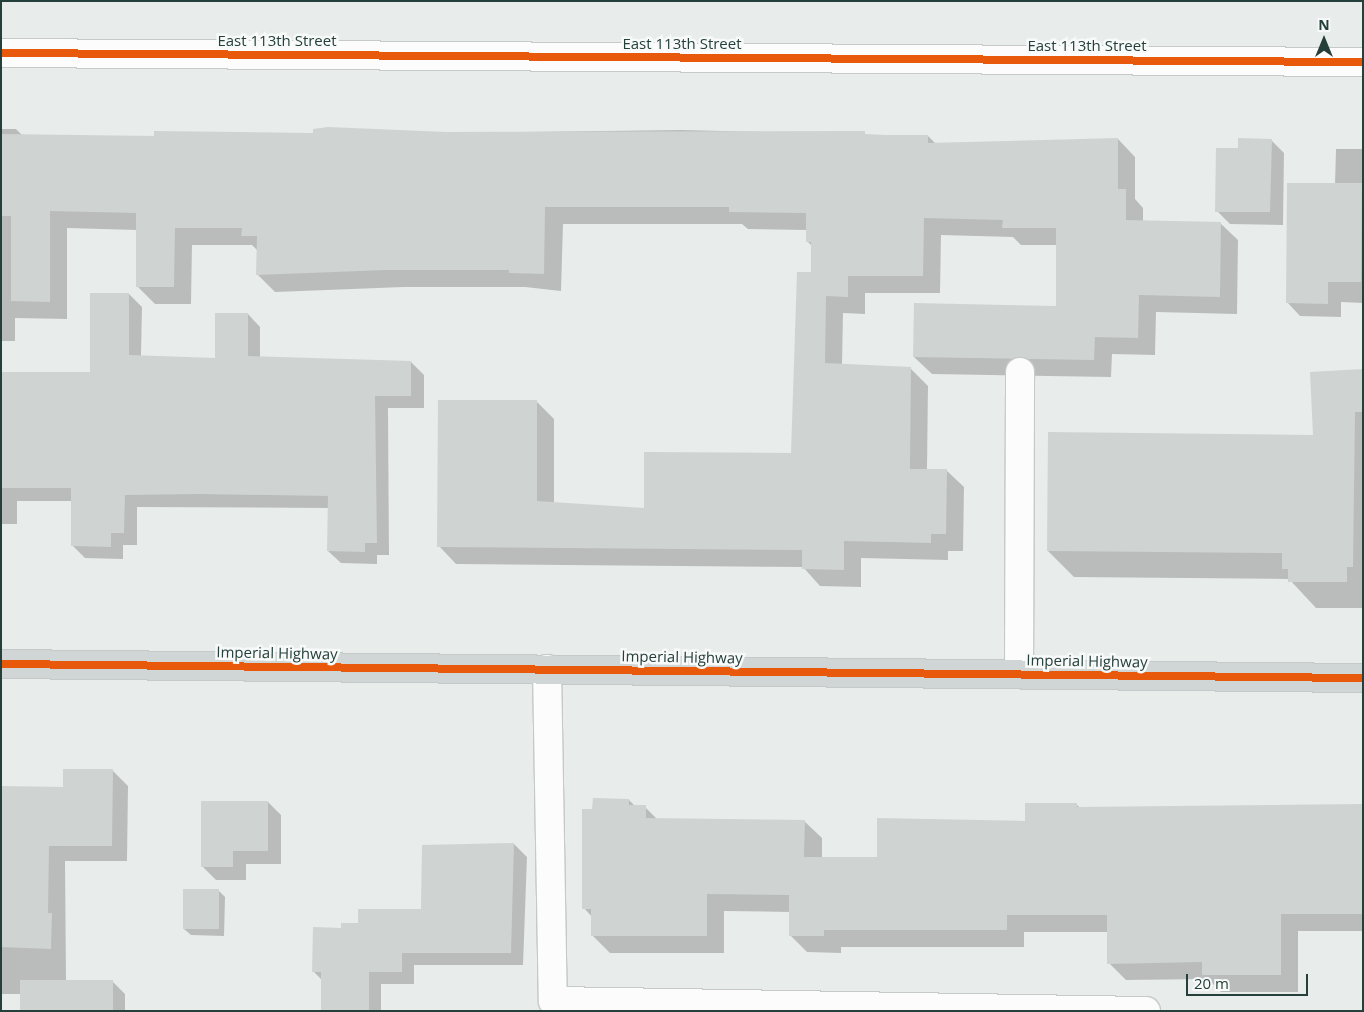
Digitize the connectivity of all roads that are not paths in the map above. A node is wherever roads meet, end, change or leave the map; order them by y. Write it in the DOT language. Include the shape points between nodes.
graph roads {
  1 [pos="1,53"];
  2 [pos="1363,62"];
  3 [pos="1020,372"];
  4 [pos="1,664"];
  5 [pos="547,669"];
  6 [pos="1019,674"];
  7 [pos="1363,678"];
  8 [pos="1146,1011"];
  1 -- 2 [label="street, East 113th Street"];
  3 -- 6 [label="street"];
  4 -- 5 [label="main road, Imperial Highway"];
  5 -- 6 [label="main road, Imperial Highway"];
  5 -- 8 [label="street" via="553,1001"];
  6 -- 7 [label="main road, Imperial Highway"];
}
